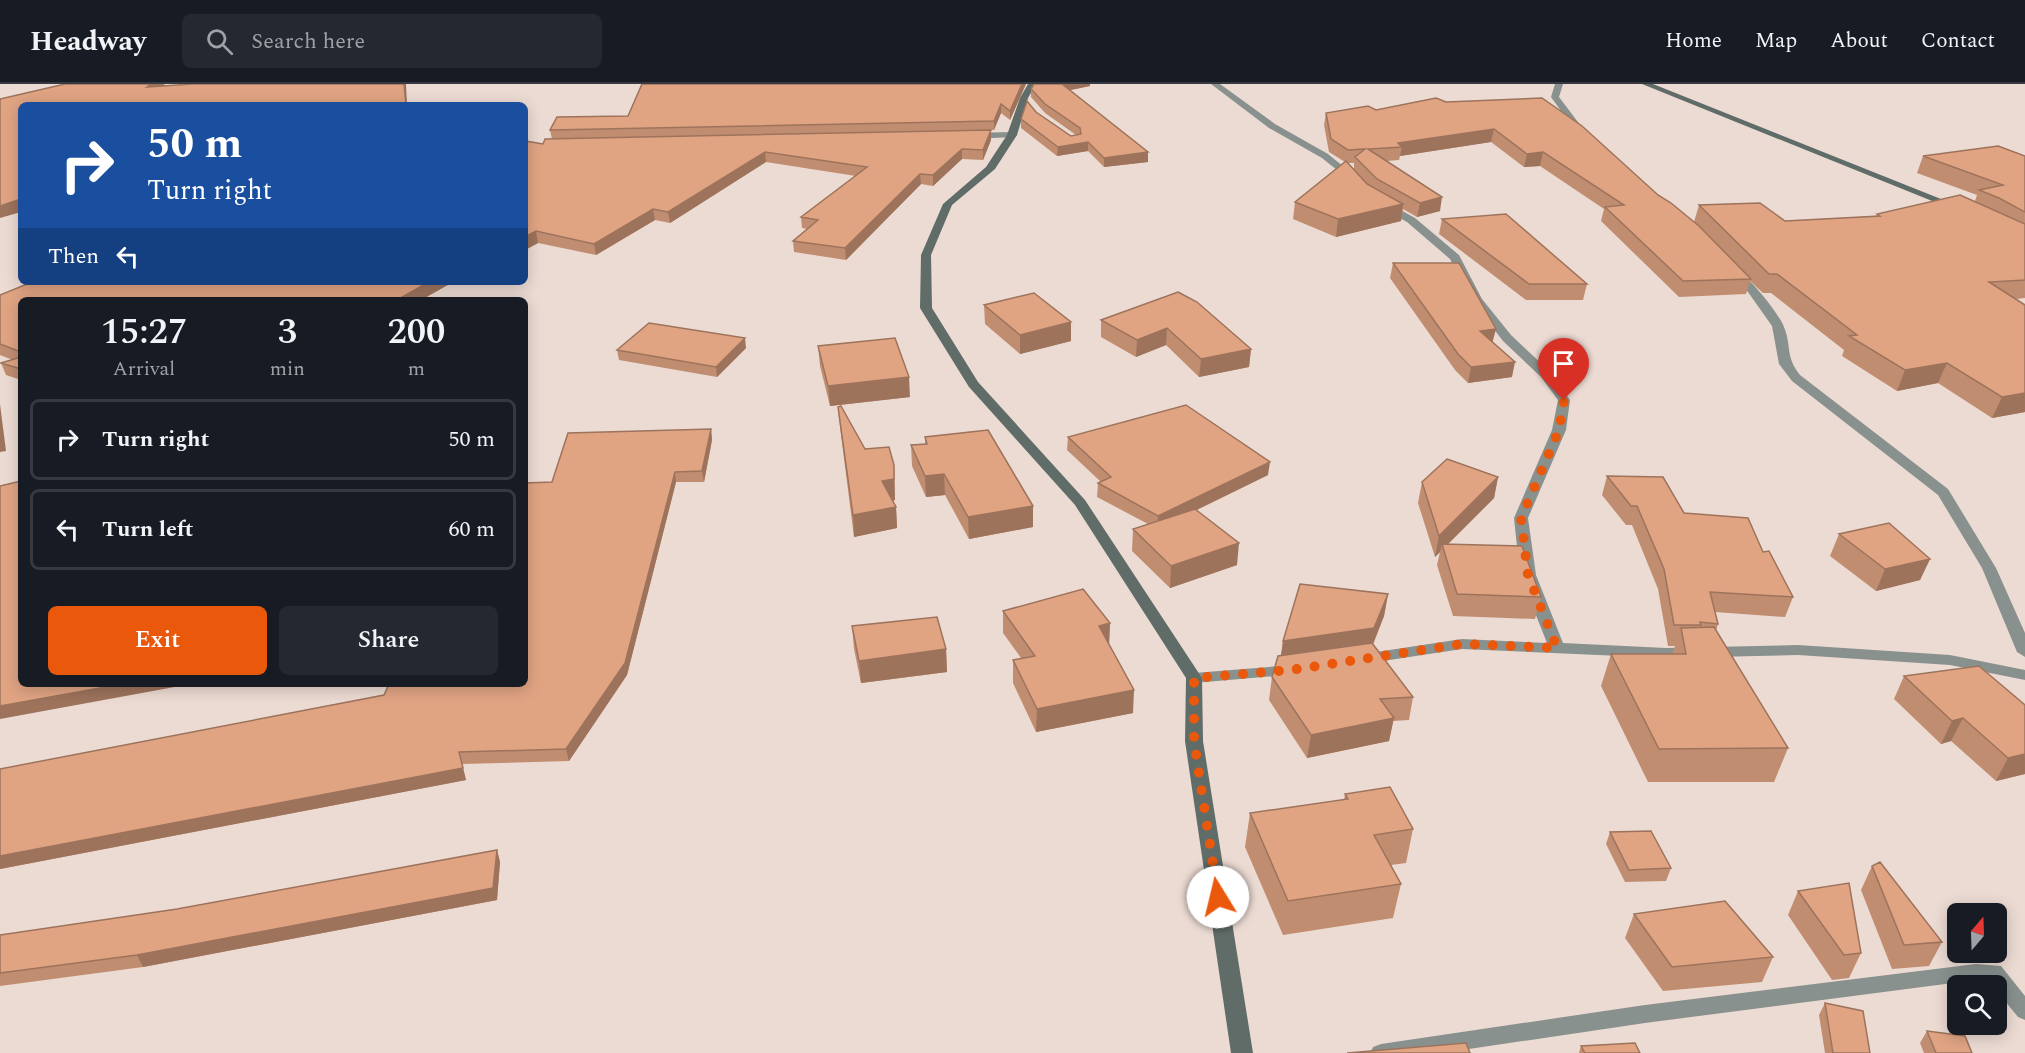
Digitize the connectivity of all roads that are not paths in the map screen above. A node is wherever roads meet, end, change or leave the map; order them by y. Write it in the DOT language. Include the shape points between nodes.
graph roads {
  1 [pos="1032,84"];
  2 [pos="1215,84"];
  3 [pos="1559,84"];
  4 [pos="1646,84"];
  5 [pos="1024,98"];
  6 [pos="1034,111"];
  7 [pos="1012,135"];
  8 [pos="965,136"];
  9 [pos="1591,142"];
  10 [pos="1965,211"];
  11 [pos="1730,268"];
  12 [pos="1557,648"];
  13 [pos="2025,652"];
  14 [pos="1348,662"];
  15 [pos="1314,667"];
  16 [pos="2025,675"];
  17 [pos="1194,678"];
  18 [pos="2025,1011"];
  19 [pos="1242,1053"];
  20 [pos="1381,1053"];
  1 -- 5 [label="street"];
  2 -- 12 [label="street" via="1272,126 1325,156 1367,193 1411,220 1455,258 1477,300 1564,400 1559,430 1521,518 1528,575"];
  3 -- 9 [label="street" via="1555,97"];
  4 -- 10 [label="street"];
  5 -- 6 [label="street"];
  5 -- 7 [label="street"];
  7 -- 8 [label="street"];
  7 -- 17 [label="street" via="990,169 948,204 926,255 926,308 973,384 1080,503"];
  11 -- 13 [label="street" via="1778,326 1785,364 1796,378 1943,492 1989,568"];
  12 -- 14 [label="street" via="1462,644"];
  12 -- 16 [label="street" via="1666,653 1798,650 1950,660"];
  15 -- 17 [label="street"];
  17 -- 19 [label="street" via="1194,741"];
  18 -- 20 [label="street" via="1994,972 1976,972 1645,1014"];
}
